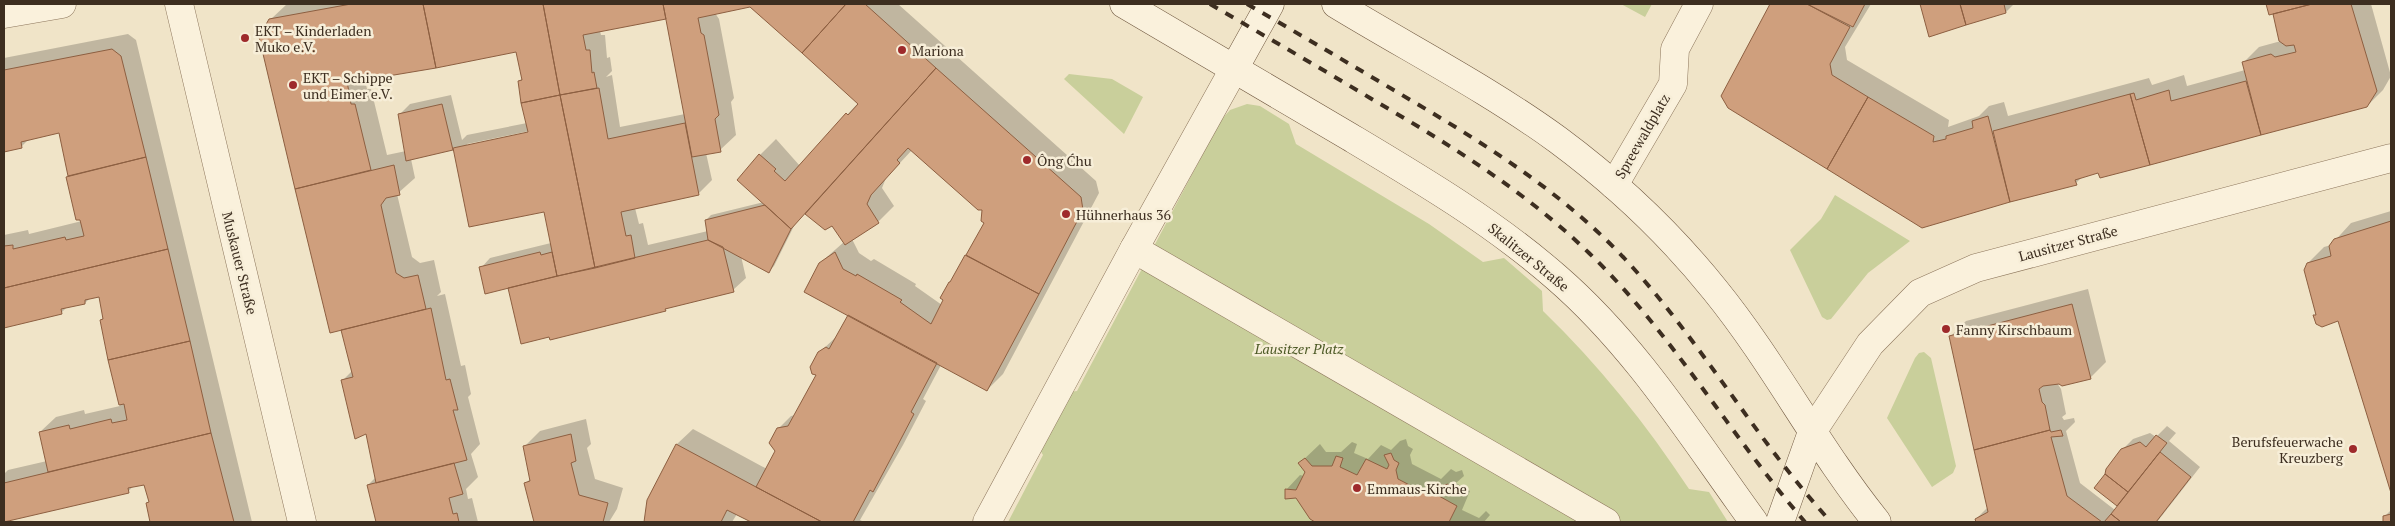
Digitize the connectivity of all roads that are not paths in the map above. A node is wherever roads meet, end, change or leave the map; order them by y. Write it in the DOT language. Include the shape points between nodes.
graph roads {
  1 [pos="62,4"];
  2 [pos="179,4"];
  3 [pos="1124,4"];
  4 [pos="1270,4"];
  5 [pos="1336,4"];
  6 [pos="1699,4"];
  7 [pos="4,14"];
  8 [pos="1234,68"];
  9 [pos="2391,158"];
  10 [pos="1614,185"];
  11 [pos="1134,249"];
  12 [pos="1812,432"];
  13 [pos="302,522"];
  14 [pos="987,522"];
  15 [pos="1606,522"];
  16 [pos="1754,522"];
  17 [pos="1780,522"];
  18 [pos="1877,522"];
  1 -- 7 [label="street"];
  2 -- 13 [label="street, Muskauer Straße"];
  3 -- 8 [label="street, Skalitzer Straße"];
  4 -- 8 [label="street"];
  5 -- 10 [label="street" via="1529,121"];
  6 -- 10 [label="street, Spreewaldplatz" via="1674,50 1673,84"];
  8 -- 11 [label="street"];
  8 -- 16 [label="street, Skalitzer Straße" via="1440,191 1513,241 1557,278 1610,329 1640,364 1685,422"];
  9 -- 12 [label="street, Lausitzer Straße" via="1976,268 1920,293 1870,344"];
  10 -- 12 [label="street" via="1716,290"];
  11 -- 14 [label="street"];
  11 -- 15 [label="street"];
  12 -- 17 [label="street"];
  12 -- 18 [label="street"];
}
